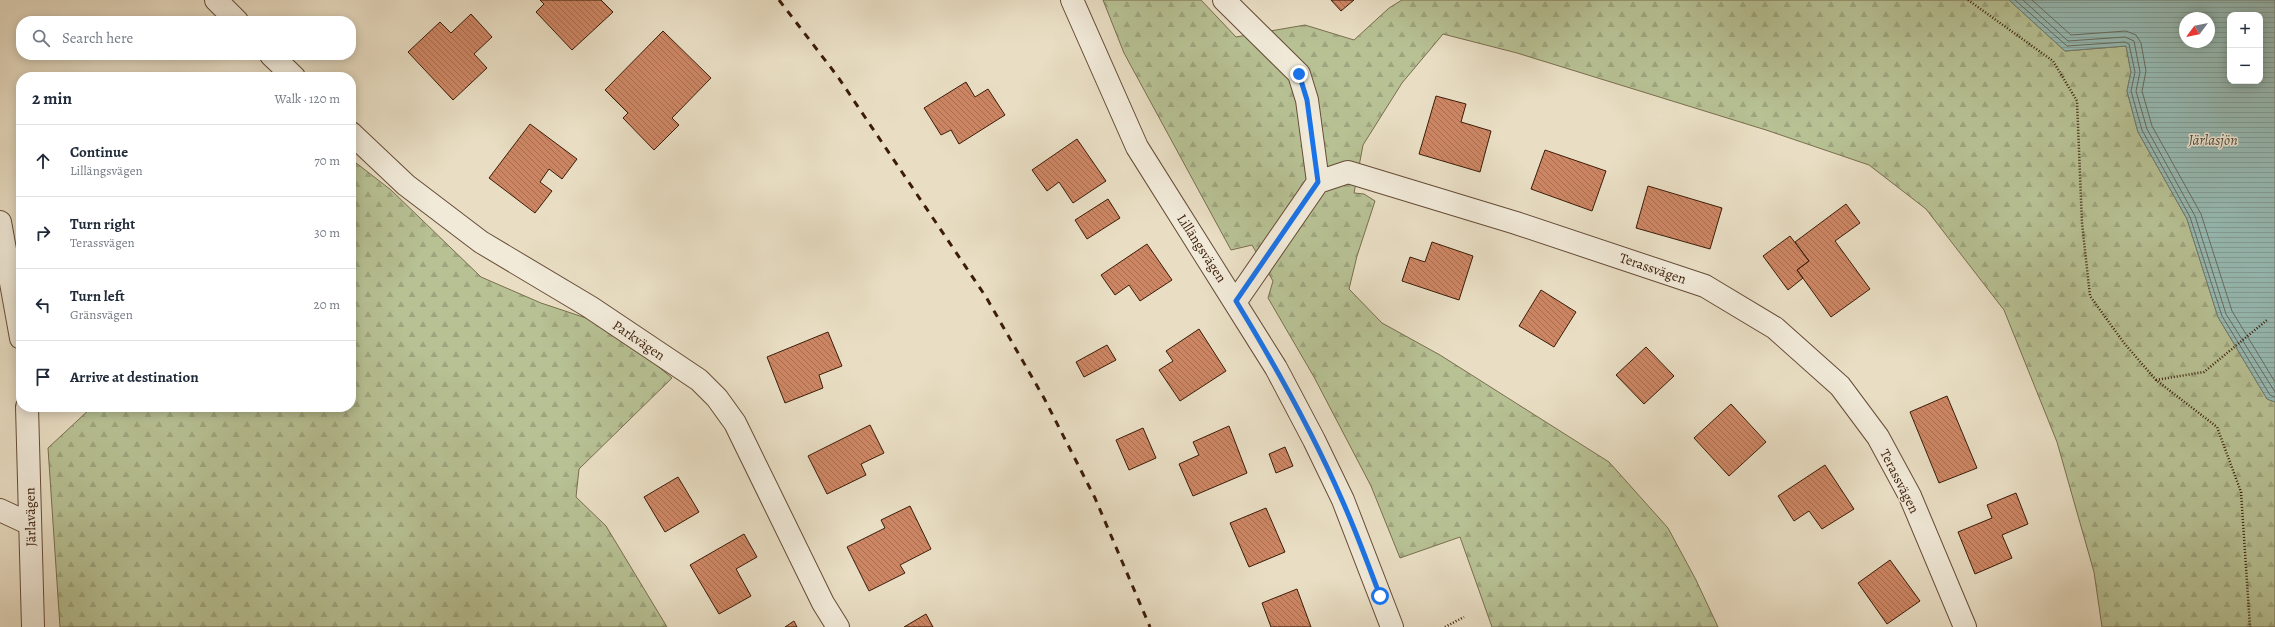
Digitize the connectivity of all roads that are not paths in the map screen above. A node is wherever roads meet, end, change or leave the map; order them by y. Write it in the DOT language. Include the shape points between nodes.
graph roads {
  1 [pos="216,0"];
  2 [pos="1072,0"];
  3 [pos="1224,0"];
  4 [pos="232,16"];
  5 [pos="276,60"];
  6 [pos="289,72"];
  7 [pos="356,138"];
  8 [pos="1318,182"];
  9 [pos="0,222"];
  10 [pos="1236,301"];
  11 [pos="16,310"];
  12 [pos="27,412"];
  13 [pos="0,510"];
  14 [pos="30,524"];
  15 [pos="32,627"];
  16 [pos="838,627"];
  17 [pos="1392,627"];
  18 [pos="1965,627"];
  1 -- 4 [label="street"];
  2 -- 10 [label="street, Lillängsvägen" via="1137,147"];
  3 -- 8 [label="street" via="1299,74 1307,100"];
  5 -- 6 [label="street"];
  7 -- 16 [label="street, Parkvägen" via="406,185 481,242 590,307 699,380 717,398 735,423 823,603"];
  8 -- 10 [label="street"];
  8 -- 18 [label="street, Terassvägen" via="1348,172 1516,222 1705,286 1775,328 1840,386 1878,437 1910,496"];
  9 -- 11 [label="street"];
  10 -- 17 [label="street, Lillängsvägen" via="1276,368 1343,500"];
  12 -- 14 [label="street, Järlavägen"];
  13 -- 14 [label="street"];
  14 -- 15 [label="street, Järlavägen"];
}
